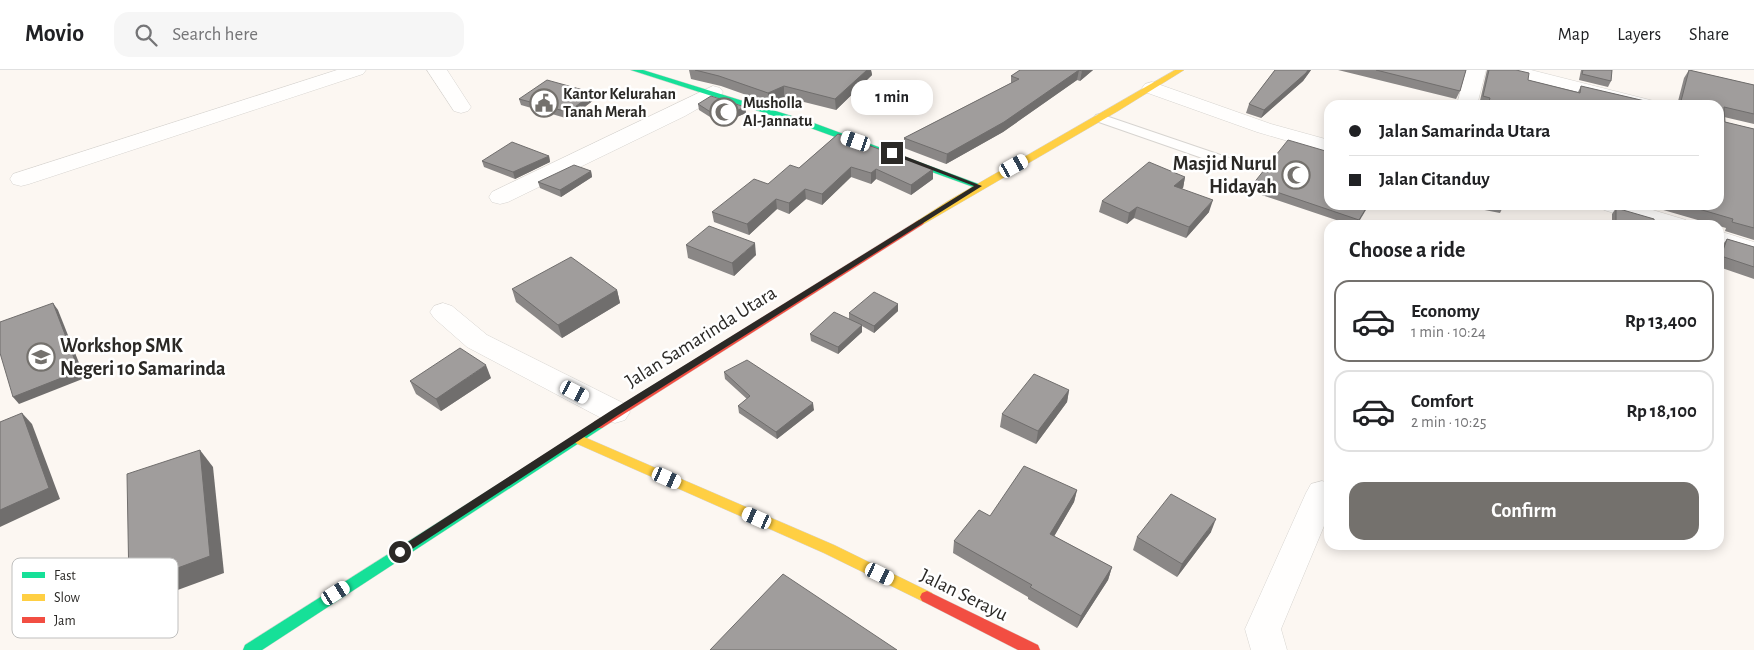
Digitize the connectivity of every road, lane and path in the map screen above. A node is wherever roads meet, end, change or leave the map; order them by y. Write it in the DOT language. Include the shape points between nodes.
graph roads {
  1 [pos="356,70"];
  2 [pos="437,70"];
  3 [pos="635,70"];
  4 [pos="1180,70"];
  5 [pos="1476,70"];
  6 [pos="1508,70"];
  7 [pos="1152,88"];
  8 [pos="712,92"];
  9 [pos="1468,100"];
  10 [pos="1627,100"];
  11 [pos="461,107"];
  12 [pos="1100,118"];
  13 [pos="1324,146"];
  14 [pos="1236,165"];
  15 [pos="21,178"];
  16 [pos="979,186"];
  17 [pos="500,197"];
  18 [pos="1628,210"];
  19 [pos="1662,220"];
  20 [pos="1724,240"];
  21 [pos="1754,250"];
  22 [pos="443,312"];
  23 [pos="615,412"];
  24 [pos="577,439"];
  25 [pos="1322,492"];
  26 [pos="250,650"];
  27 [pos="1033,650"];
  28 [pos="1269,650"];
  1 -- 15 [label="street"];
  2 -- 11 [label="street"];
  3 -- 8 [label="main road"];
  4 -- 7 [label="main road, Jalan Samarinda Utara"];
  5 -- 9 [label="street"];
  6 -- 10 [label="street"];
  7 -- 12 [label="main road, Jalan Samarinda Utara"];
  7 -- 13 [label="street"];
  8 -- 16 [label="main road" via="910,159"];
  8 -- 17 [label="street" via="608,147"];
  12 -- 14 [label="lane"];
  12 -- 16 [label="main road, Jalan Samarinda Utara"];
  16 -- 23 [label="main road, Jalan Samarinda Utara"];
  18 -- 19 [label="street"];
  20 -- 21 [label="street"];
  22 -- 23 [label="street" via="477,341"];
  23 -- 24 [label="main road, Jalan Samarinda Utara"];
  24 -- 26 [label="main road, Jalan Samarinda Utara"];
  24 -- 27 [label="main road, Jalan Serayu" via="830,549"];
  25 -- 28 [label="street" via="1263,629"];
}
